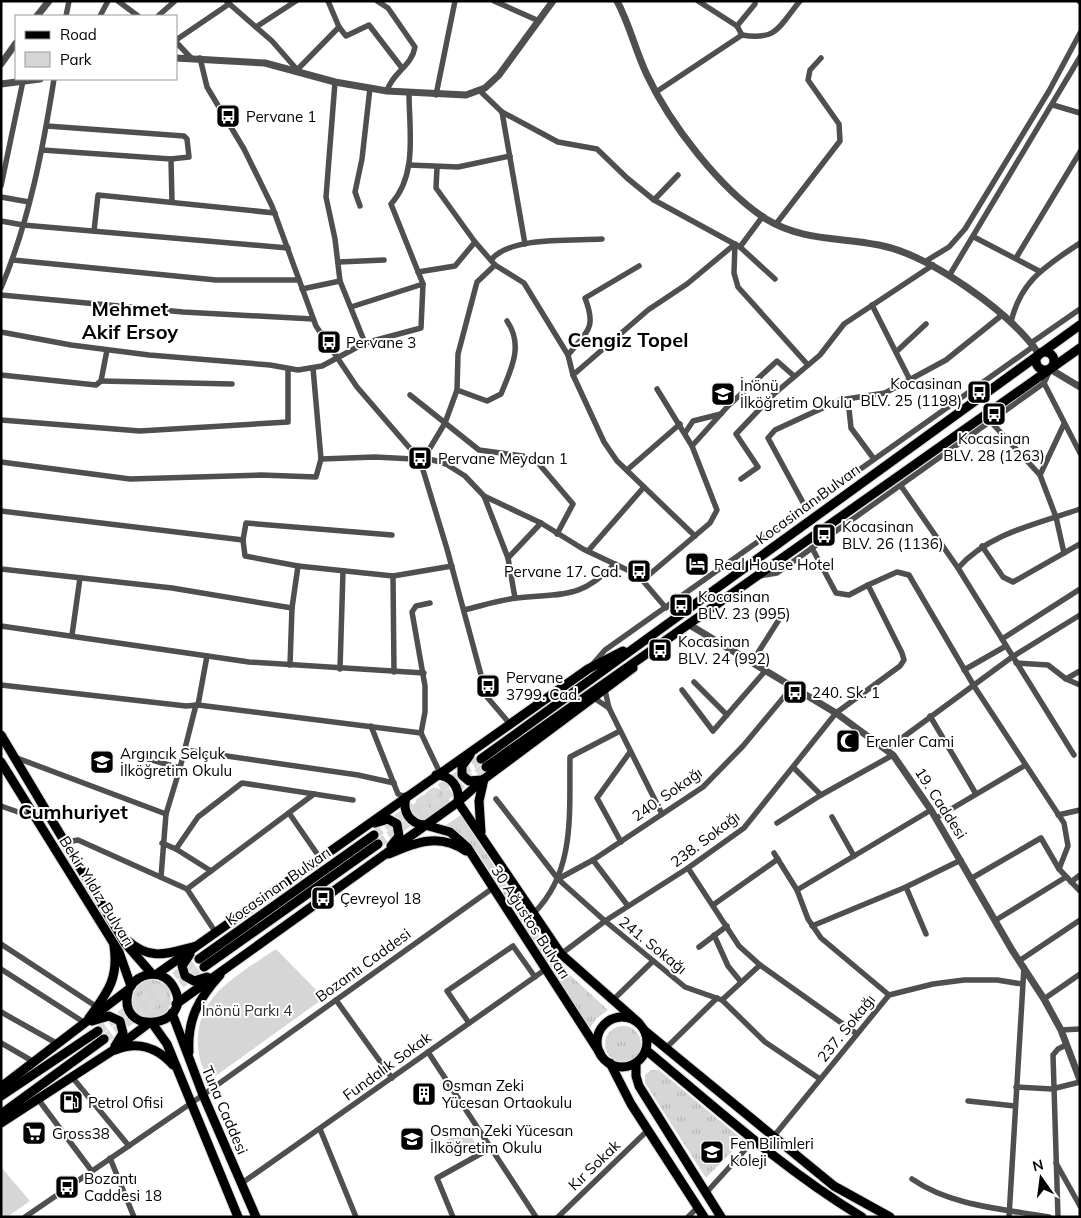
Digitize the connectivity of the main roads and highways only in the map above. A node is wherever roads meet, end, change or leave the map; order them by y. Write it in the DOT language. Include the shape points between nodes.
graph roads {
  1 [pos="1080,325"];
  2 [pos="1035,347"];
  3 [pos="1080,348"];
  4 [pos="1050,368"];
  5 [pos="649,637"];
  6 [pos="654,647"];
  7 [pos="1,735"];
  8 [pos="477,747"];
  9 [pos="1,762"];
  10 [pos="438,774"];
  11 [pos="484,778"];
  12 [pos="406,797"];
  13 [pos="458,802"];
  14 [pos="425,825"];
  15 [pos="361,829"];
  16 [pos="374,835"];
  17 [pos="482,837"];
  18 [pos="378,844"];
  19 [pos="472,855"];
  20 [pos="381,857"];
  21 [pos="122,936"];
  22 [pos="113,941"];
  23 [pos="199,945"];
  24 [pos="228,967"];
  25 [pos="155,974"];
  26 [pos="130,987"];
  27 [pos="174,1008"];
  28 [pos="150,1023"];
  29 [pos="85,1024"];
  30 [pos="642,1027"];
  31 [pos="98,1031"];
  32 [pos="104,1039"];
  33 [pos="646,1050"];
  34 [pos="112,1051"];
  35 [pos="600,1053"];
  36 [pos="190,1062"];
  37 [pos="610,1063"];
  38 [pos="636,1063"];
  39 [pos="177,1070"];
  40 [pos="1,1088"];
  41 [pos="644,1095"];
  42 [pos="1,1096"];
  43 [pos="630,1104"];
  44 [pos="1,1114"];
  45 [pos="1,1123"];
  46 [pos="849,1213"];
  47 [pos="238,1217"];
  48 [pos="256,1217"];
  49 [pos="704,1217"];
  50 [pos="721,1217"];
  51 [pos="862,1217"];
  52 [pos="890,1217"];
  1 -- 2 [label="main road, Kocasinan Bulvarı"];
  2 -- 4 [label="main road" via="1052,356 1054,361"];
  2 -- 4 [label="main road" via="1037,367 1042,370"];
  2 -- 5 [label="main road, Kocasinan Bulvarı"];
  3 -- 4 [label="main road, Kocasinan Bulvarı"];
  4 -- 6 [label="main road, Kocasinan Bulvarı"];
  5 -- 6 [label="main road, Kocasinan Bulvarı" via="484,763"];
  5 -- 8 [label="main road" via="588,669"];
  6 -- 11 [label="main road" via="625,676"];
  7 -- 21 [label="main road, Bekir Yıldız Bulvarı"];
  8 -- 10 [label="main road"];
  8 -- 11 [label="main road" via="464,764 462,775 472,782"];
  9 -- 22 [label="main road, Bekir Yıldız Bulvarı"];
  10 -- 12 [label="main road"];
  10 -- 13 [label="main road" via="454,783 459,794"];
  11 -- 13 [label="main road"];
  11 -- 17 [label="main road" via="478,809"];
  12 -- 14 [label="main road" via="404,805 408,816"];
  12 -- 15 [label="main road"];
  13 -- 14 [label="main road"];
  13 -- 17 [label="main road, 30 Ağustos Bulvarı"];
  14 -- 19 [label="main road, 30 Ağustos Bulvarı" via="454,835"];
  14 -- 20 [label="main road"];
  15 -- 20 [label="main road" via="384,819 397,824 399,836"];
  15 -- 23 [label="main road"];
  16 -- 18 [label="main road, Kocasinan Bulvarı" via="202,963"];
  17 -- 30 [label="main road, 30 Ağustos Bulvarı" via="561,954"];
  19 -- 20 [label="main road" via="456,844 433,840"];
  19 -- 35 [label="main road, 30 Ağustos Bulvarı"];
  20 -- 24 [label="main road"];
  21 -- 23 [label="main road" via="138,949 152,954"];
  21 -- 25 [label="main road, Bekir Yıldız Bulvarı" via="133,954"];
  22 -- 26 [label="main road, Bekir Yıldız Bulvarı"];
  22 -- 29 [label="main road" via="114,977"];
  23 -- 24 [label="main road" via="183,963 183,973 187,978 200,980"];
  23 -- 25 [label="main road"];
  24 -- 27 [label="main road"];
  24 -- 36 [label="main road" via="206,990 195,1009 189,1031"];
  25 -- 26 [label="main road" via="138,978"];
  25 -- 27 [label="main road" via="173,985 176,994"];
  26 -- 28 [label="main road" via="128,1003 131,1012 138,1019"];
  26 -- 29 [label="main road"];
  27 -- 28 [label="main road" via="161,1022"];
  27 -- 36 [label="main road, Tuna Caddesi"];
  28 -- 34 [label="main road"];
  28 -- 39 [label="main road, Tuna Caddesi" via="167,1044"];
  29 -- 34 [label="main road" via="109,1016 118,1019 123,1032"];
  29 -- 40 [label="main road"];
  30 -- 33 [label="main road" via="647,1040"];
  30 -- 35 [label="main road" via="626,1017 607,1022 598,1038"];
  30 -- 52 [label="main road, 30 Ağustos Bulvarı" via="834,1186"];
  31 -- 42 [label="main road"];
  32 -- 44 [label="main road"];
  33 -- 38 [label="main road"];
  33 -- 46 [label="main road" via="754,1140"];
  34 -- 39 [label="main road" via="129,1046 150,1048 164,1056"];
  34 -- 45 [label="main road"];
  35 -- 37 [label="main road"];
  36 -- 48 [label="main road, Tuna Caddesi"];
  37 -- 38 [label="main road" via="624,1067"];
  37 -- 43 [label="main road"];
  38 -- 41 [label="main road" via="636,1076"];
  39 -- 47 [label="main road, Tuna Caddesi"];
  41 -- 43 [label="main road"];
  41 -- 50 [label="main road"];
  43 -- 49 [label="main road"];
  46 -- 51 [label="main road"];
}
